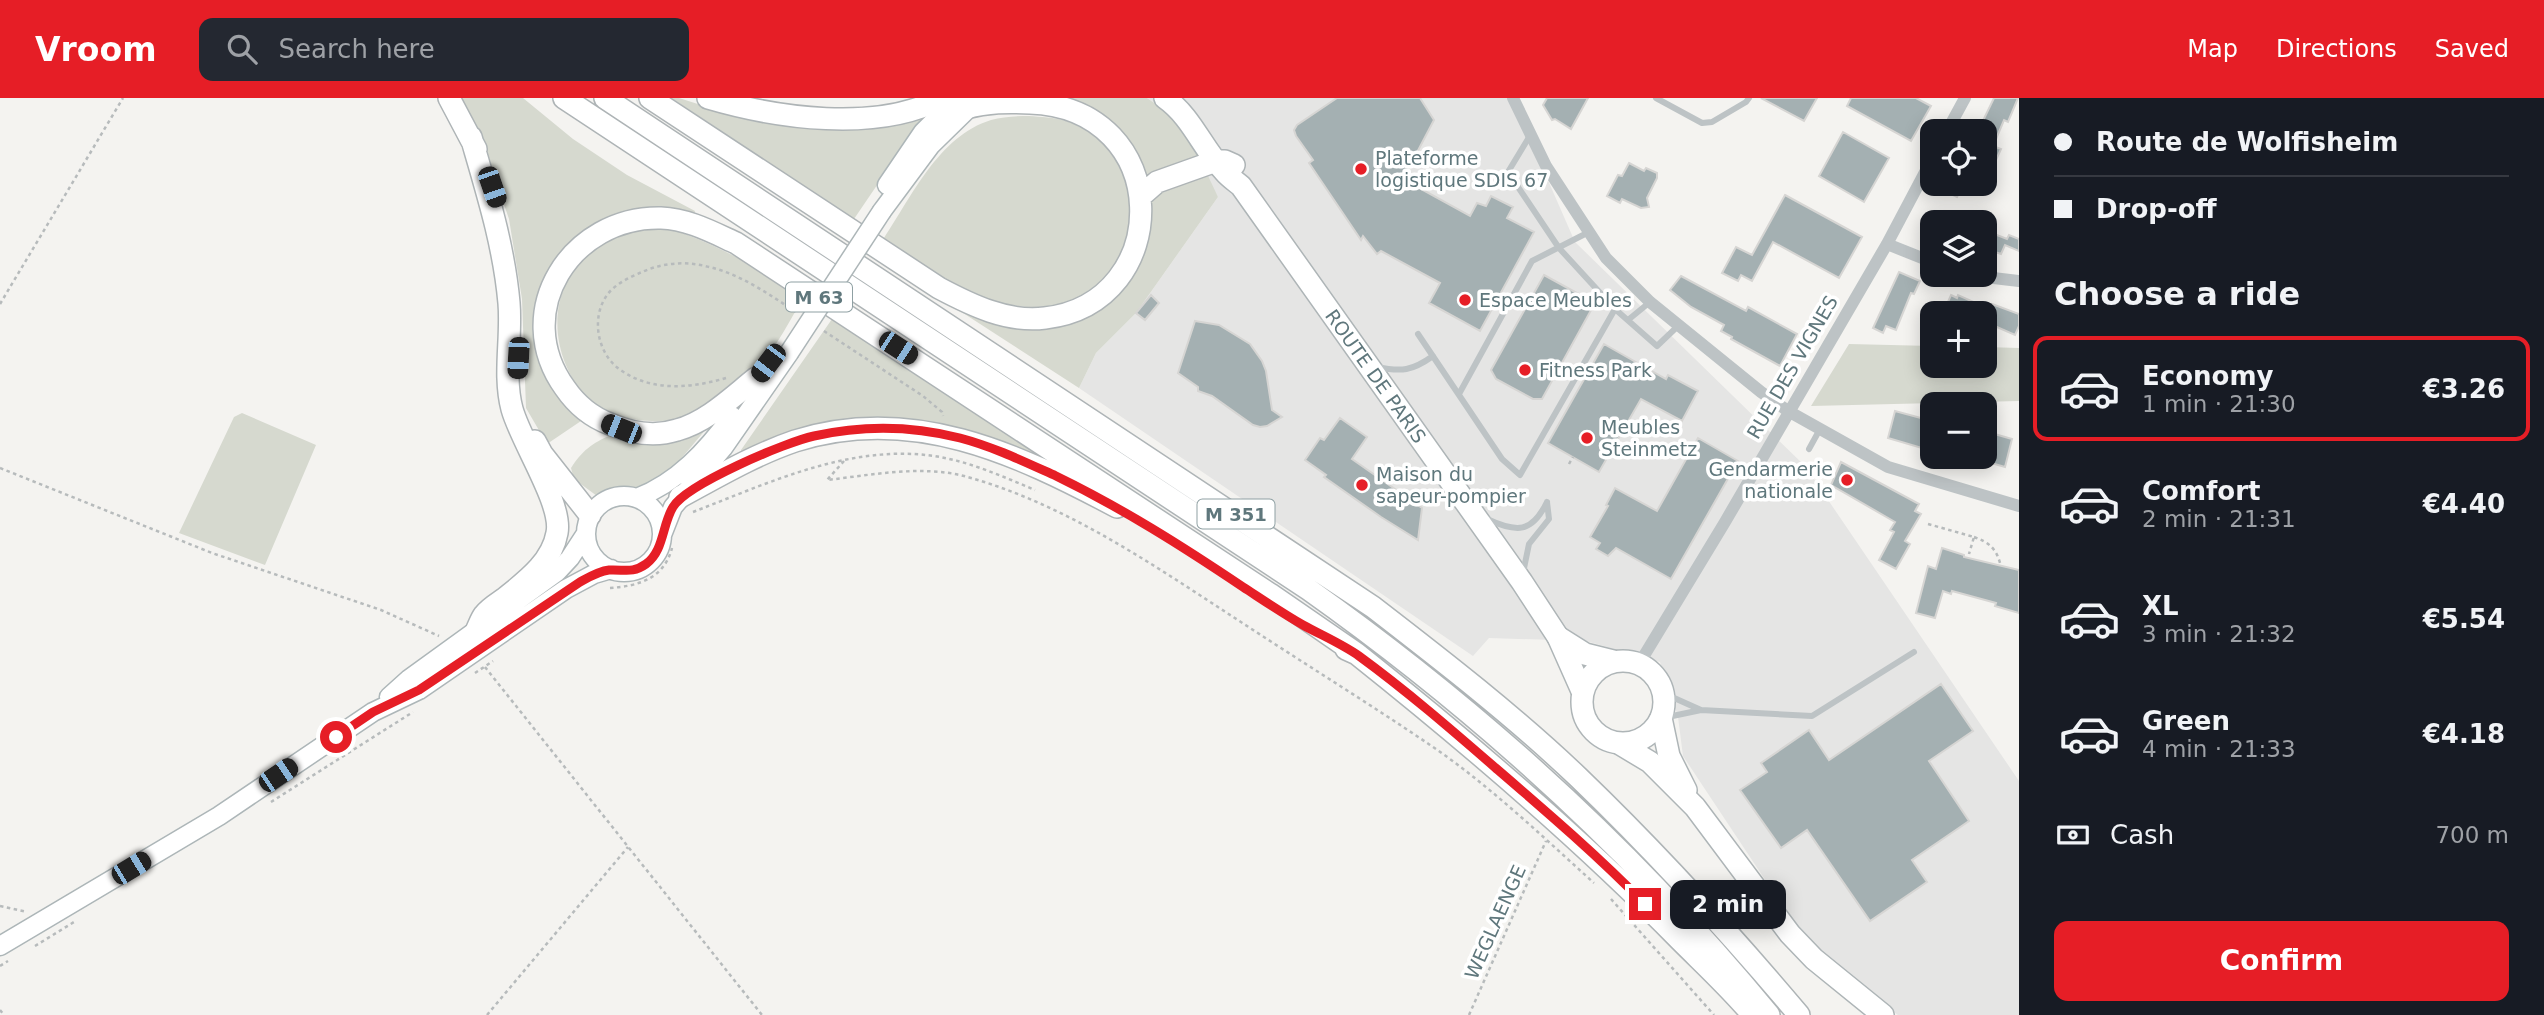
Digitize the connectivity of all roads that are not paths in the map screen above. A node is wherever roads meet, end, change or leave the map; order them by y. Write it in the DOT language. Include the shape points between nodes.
graph roads {
  1 [pos="449,98"];
  2 [pos="564,98"];
  3 [pos="605,98"];
  4 [pos="650,98"];
  5 [pos="708,98"];
  6 [pos="942,98"];
  7 [pos="1165,98"];
  8 [pos="1182,98"];
  9 [pos="1513,98"];
  10 [pos="1656,98"];
  11 [pos="1749,98"];
  12 [pos="1965,98"];
  13 [pos="968,101"];
  14 [pos="912,106"];
  15 [pos="1954,119"];
  16 [pos="1531,134"];
  17 [pos="471,137"];
  18 [pos="1225,163"];
  19 [pos="1920,181"];
  20 [pos="1141,196"];
  21 [pos="1589,232"];
  22 [pos="1886,244"];
  23 [pos="1559,248"];
  24 [pos="1920,257"];
  25 [pos="1997,278"];
  26 [pos="2019,281"];
  27 [pos="1650,302"];
  28 [pos="1615,309"];
  29 [pos="1628,320"];
  30 [pos="1679,326"];
  31 [pos="1419,334"];
  32 [pos="784,350"];
  33 [pos="1433,356"];
  34 [pos="1367,365"];
  35 [pos="746,376"];
  36 [pos="1460,394"];
  37 [pos="1788,411"];
  38 [pos="1820,429"];
  39 [pos="1809,449"];
  40 [pos="637,498"];
  41 [pos="682,506"];
  42 [pos="2019,506"];
  43 [pos="1472,512"];
  44 [pos="588,525"];
  45 [pos="668,539"];
  46 [pos="611,569"];
  47 [pos="1522,582"];
  48 [pos="477,629"];
  49 [pos="1558,637"];
  50 [pos="464,650"];
  51 [pos="1914,652"];
  52 [pos="1357,654"];
  53 [pos="1614,661"];
  54 [pos="1639,664"];
  55 [pos="1582,691"];
  56 [pos="1663,693"];
  57 [pos="1701,710"];
  58 [pos="1661,718"];
  59 [pos="1620,744"];
  60 [pos="1695,807"];
  61 [pos="0,946"];
  62 [pos="1753,1015"];
  63 [pos="1769,1015"];
  64 [pos="1799,1015"];
  65 [pos="1883,1015"];
  1 -- 17 [label="main road"];
  2 -- 63 [label="main road, M 351" via="1385,645 1581,811 1695,929"];
  3 -- 64 [label="main road, M 351" via="1373,607 1576,775 1699,899"];
  4 -- 20 [label="main road" via="939,289 1009,316 1061,315 1082,307 1116,281 1128,264 1140,227"];
  5 -- 14 [label="main road" via="758,111 831,118"];
  6 -- 14 [label="main road"];
  7 -- 18 [label="main road, ROUTE DE PARIS"];
  8 -- 18 [label="main road, ROUTE DE PARIS" via="1195,111"];
  9 -- 16 [label="street"];
  10 -- 11 [label="lane" via="1702,123 1712,122"];
  12 -- 15 [label="street"];
  13 -- 20 [label="main road" via="1044,104 1081,114 1119,145"];
  13 -- 32 [label="main road, bridge" via="878,208"];
  16 -- 21 [label="street"];
  16 -- 23 [label="lane" via="1508,172"];
  17 -- 44 [label="main road" via="498,205 513,266 521,409 542,454"];
  17 -- 48 [label="main road" via="505,267 512,410 559,522 555,542 542,564 485,614"];
  18 -- 20 [label="main road" via="1157,181"];
  18 -- 34 [label="main road, ROUTE DE PARIS" via="1224,172 1241,186"];
  19 -- 22 [label="street, RUE DES VIGNES"];
  21 -- 23 [label="lane"];
  21 -- 27 [label="street" via="1606,258"];
  22 -- 24 [label="street"];
  22 -- 37 [label="street, RUE DES VIGNES"];
  23 -- 28 [label="lane"];
  23 -- 36 [label="lane" via="1532,261"];
  25 -- 26 [label="street"];
  27 -- 29 [label="lane"];
  27 -- 30 [label="street"];
  28 -- 29 [label="lane"];
  28 -- 36 [label="lane" via="1520,475 1502,459"];
  29 -- 30 [label="lane" via="1657,346"];
  30 -- 37 [label="street"];
  31 -- 33 [label="lane"];
  32 -- 35 [label="main road, M 63"];
  32 -- 41 [label="main road"];
  33 -- 34 [label="lane" via="1408,370"];
  33 -- 36 [label="lane"];
  34 -- 43 [label="main road, ROUTE DE PARIS"];
  35 -- 40 [label="main road, M 63" via="731,418 692,463 673,480"];
  35 -- 52 [label="main road, M 63" via="708,415 677,430 640,433 601,421 570,396 551,362 544,324 552,287 583,244 615,226 661,218 710,231 736,243 887,341"];
  37 -- 38 [label="street"];
  37 -- 54 [label="street, RUE DES VIGNES"];
  38 -- 39 [label="lane"];
  38 -- 42 [label="street" via="1888,467"];
  40 -- 44 [label="main road" via="616,496 597,506"];
  40 -- 45 [label="main road" via="655,512"];
  41 -- 45 [label="main road" via="667,518"];
  41 -- 52 [label="main road" via="741,464 813,436 882,428 942,434 1002,452 1107,502"];
  43 -- 47 [label="main road, ROUTE DE PARIS"];
  43 -- 47 [label="lane" via="1520,529 1533,523 1547,502 1549,519 1529,544"];
  44 -- 46 [label="main road" via="592,555"];
  44 -- 48 [label="main road" via="557,572"];
  45 -- 46 [label="main road" via="645,565 622,572"];
  46 -- 50 [label="main road" via="566,589"];
  47 -- 49 [label="main road, ROUTE DE PARIS"];
  48 -- 50 [label="main road"];
  49 -- 53 [label="main road, ROUTE DE PARIS" via="1585,654"];
  49 -- 55 [label="main road, ROUTE DE PARIS"];
  50 -- 61 [label="main road" via="419,690 373,712 219,816"];
  51 -- 57 [label="lane" via="1812,716"];
  52 -- 62 [label="main road" via="1599,859"];
  53 -- 54 [label="main road"];
  53 -- 55 [label="main road" via="1591,675"];
  54 -- 56 [label="main road" via="1650,671"];
  55 -- 59 [label="main road" via="1587,724 1607,741"];
  56 -- 57 [label="lane"];
  56 -- 58 [label="main road"];
  57 -- 58 [label="lane"];
  58 -- 59 [label="main road" via="1644,738"];
  58 -- 60 [label="main road" via="1669,755"];
  59 -- 60 [label="main road" via="1650,762"];
  60 -- 65 [label="main road" via="1790,934"];
}
